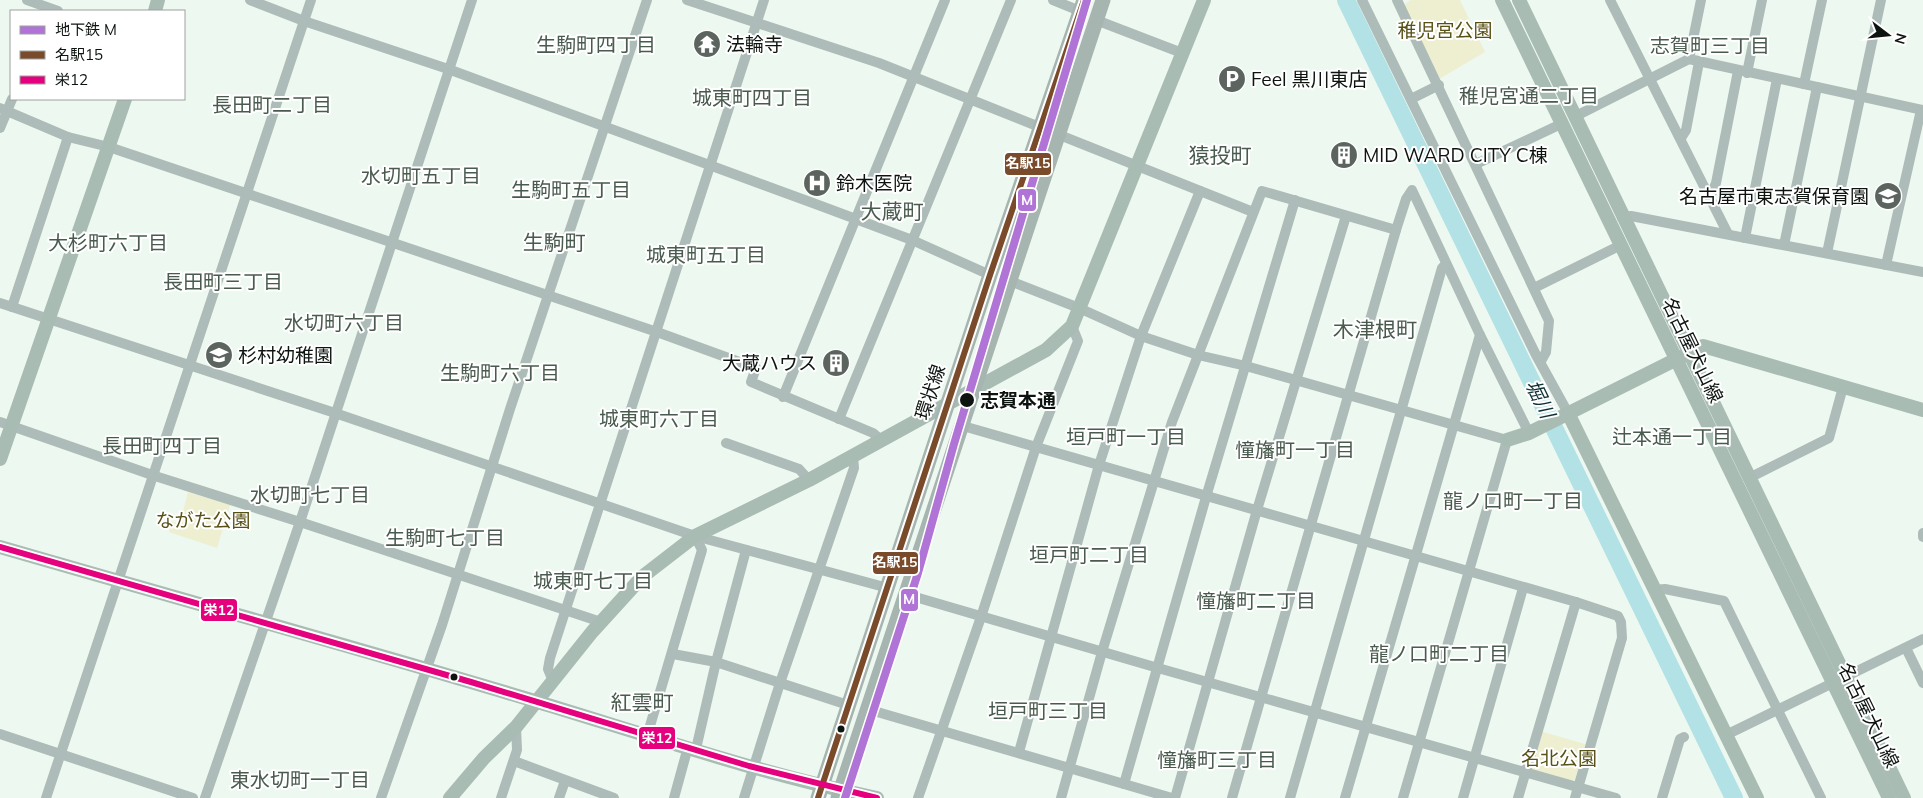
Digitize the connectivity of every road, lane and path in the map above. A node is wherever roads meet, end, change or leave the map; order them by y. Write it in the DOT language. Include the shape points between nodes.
graph roads {
  1 [pos="27,0"];
  2 [pos="250,0"];
  3 [pos="311,0"];
  4 [pos="472,0"];
  5 [pos="647,0"];
  6 [pos="687,0"];
  7 [pos="764,0"];
  8 [pos="945,0"];
  9 [pos="1011,0"];
  10 [pos="1053,0"];
  11 [pos="1103,0"];
  12 [pos="1204,0"];
  13 [pos="1362,0"];
  14 [pos="1502,0"];
  15 [pos="1519,0"];
  16 [pos="1611,0"];
  17 [pos="1701,0"];
  18 [pos="1762,0"];
  19 [pos="1822,0"];
  20 [pos="1881,0"];
  21 [pos="1399,1"];
  22 [pos="1082,6"];
  23 [pos="54,8"];
  24 [pos="1096,20"];
  25 [pos="304,21"];
  26 [pos="757,22"];
  27 [pos="1182,53"];
  28 [pos="1689,59"];
  29 [pos="1699,62"];
  30 [pos="448,70"];
  31 [pos="1742,72"];
  32 [pos="914,77"];
  33 [pos="1650,80"];
  34 [pos="1777,80"];
  35 [pos="1804,84"];
  36 [pos="1439,85"];
  37 [pos="1817,88"];
  38 [pos="1860,96"];
  39 [pos="1410,98"];
  40 [pos="970,99"];
  41 [pos="11,100"];
  42 [pos="125,100"];
  43 [pos="3,110"];
  44 [pos="1922,110"];
  45 [pos="1574,117"];
  46 [pos="1561,124"];
  47 [pos="605,127"];
  48 [pos="1041,127"];
  49 [pos="0,128"];
  50 [pos="1059,135"];
  51 [pos="68,137"];
  52 [pos="1681,138"];
  53 [pos="109,147"];
  54 [pos="1476,164"];
  55 [pos="709,166"];
  56 [pos="1137,167"];
  57 [pos="1200,191"];
  58 [pos="248,194"];
  59 [pos="1710,197"];
  60 [pos="1295,200"];
  61 [pos="1253,212"];
  62 [pos="1346,216"];
  63 [pos="1622,218"];
  64 [pos="856,219"];
  65 [pos="1396,230"];
  66 [pos="1728,234"];
  67 [pos="1744,238"];
  68 [pos="912,240"];
  69 [pos="392,243"];
  70 [pos="1621,245"];
  71 [pos="1784,245"];
  72 [pos="1827,253"];
  73 [pos="1446,264"];
  74 [pos="1886,265"];
  75 [pos="1923,272"];
  76 [pos="990,275"];
  77 [pos="1010,281"];
  78 [pos="1534,288"];
  79 [pos="548,295"];
  80 [pos="0,303"];
  81 [pos="12,307"];
  82 [pos="1079,308"];
  83 [pos="50,318"];
  84 [pos="1072,326"];
  85 [pos="657,332"];
  86 [pos="1480,335"];
  87 [pos="1142,336"];
  88 [pos="1198,355"];
  89 [pos="1683,355"];
  90 [pos="1541,361"];
  91 [pos="191,365"];
  92 [pos="1246,366"];
  93 [pos="1297,382"];
  94 [pos="1843,387"];
  95 [pos="974,389"];
  96 [pos="1349,395"];
  97 [pos="783,397"];
  98 [pos="948,402"];
  99 [pos="1402,410"];
  100 [pos="1923,410"];
  101 [pos="336,413"];
  102 [pos="1564,415"];
  103 [pos="839,419"];
  104 [pos="6,424"];
  105 [pos="1452,424"];
  106 [pos="963,426"];
  107 [pos="1535,430"];
  108 [pos="881,440"];
  109 [pos="1507,440"];
  110 [pos="726,443"];
  111 [pos="1036,447"];
  112 [pos="852,456"];
  113 [pos="0,459"];
  114 [pos="1100,465"];
  115 [pos="491,468"];
  116 [pos="155,476"];
  117 [pos="1749,478"];
  118 [pos="809,480"];
  119 [pos="1155,481"];
  120 [pos="1206,496"];
  121 [pos="600,502"];
  122 [pos="1257,510"];
  123 [pos="300,522"];
  124 [pos="1311,526"];
  125 [pos="695,536"];
  126 [pos="1364,542"];
  127 [pos="0,547"];
  128 [pos="746,550"];
  129 [pos="1414,556"];
  130 [pos="820,569"];
  131 [pos="1468,572"];
  132 [pos="457,574"];
  133 [pos="119,582"];
  134 [pos="888,588"];
  135 [pos="1523,588"];
  136 [pos="1654,590"];
  137 [pos="905,594"];
  138 [pos="1576,602"];
  139 [pos="565,611"];
  140 [pos="982,617"];
  141 [pos="601,622"];
  142 [pos="264,623"];
  143 [pos="1051,636"];
  144 [pos="1923,639"];
  145 [pos="1906,648"];
  146 [pos="1102,652"];
  147 [pos="673,654"];
  148 [pos="716,662"];
  149 [pos="1158,668"];
  150 [pos="426,670"];
  151 [pos="1839,680"];
  152 [pos="553,681"];
  153 [pos="780,682"];
  154 [pos="1209,682"];
  155 [pos="1923,683"];
  156 [pos="1262,698"];
  157 [pos="537,701"];
  158 [pos="848,705"];
  159 [pos="866,709"];
  160 [pos="1778,711"];
  161 [pos="1315,713"];
  162 [pos="516,727"];
  163 [pos="1366,728"];
  164 [pos="942,731"];
  165 [pos="0,734"];
  166 [pos="1726,735"];
  167 [pos="647,736"];
  168 [pos="1684,737"];
  169 [pos="1419,743"];
  170 [pos="692,748"];
  171 [pos="1019,752"];
  172 [pos="60,754"];
  173 [pos="1475,758"];
  174 [pos="514,761"];
  175 [pos="756,766"];
  176 [pos="1070,769"];
  177 [pos="1525,772"];
  178 [pos="565,781"];
  179 [pos="1124,784"];
  180 [pos="820,792"];
  181 [pos="1577,793"];
  182 [pos="840,794"];
  183 [pos="46,798"];
  184 [pos="193,798"];
  185 [pos="205,798"];
  186 [pos="381,798"];
  187 [pos="450,798"];
  188 [pos="501,798"];
  189 [pos="560,798"];
  190 [pos="614,798"];
  191 [pos="674,798"];
  192 [pos="744,798"];
  193 [pos="877,798"];
  194 [pos="918,798"];
  195 [pos="1061,798"];
  196 [pos="1173,798"];
  197 [pos="1232,798"];
  198 [pos="1290,798"];
  199 [pos="1345,798"];
  200 [pos="1403,798"];
  201 [pos="1463,798"];
  202 [pos="1518,798"];
  203 [pos="1616,798"];
  204 [pos="1662,798"];
  205 [pos="1757,798"];
  206 [pos="1821,798"];
  207 [pos="1889,798"];
  208 [pos="1904,798"];
  1 -- 23 [label="street"];
  2 -- 25 [label="street"];
  3 -- 25 [label="street"];
  4 -- 30 [label="street"];
  5 -- 47 [label="street"];
  6 -- 26 [label="street"];
  7 -- 26 [label="street"];
  8 -- 32 [label="street"];
  9 -- 40 [label="street"];
  10 -- 22 [label="street"];
  11 -- 24 [label="main road"];
  12 -- 27 [label="street"];
  13 -- 39 [label="street"];
  14 -- 46 [label="street, 名古屋犬山線"];
  15 -- 45 [label="street, 名古屋犬山線"];
  16 -- 33 [label="street"];
  17 -- 28 [label="street"];
  18 -- 31 [label="street"];
  19 -- 35 [label="street"];
  20 -- 38 [label="street"];
  21 -- 36 [label="street"];
  22 -- 48 [label="main road, 環状線"];
  24 -- 27 [label="street"];
  24 -- 50 [label="main road"];
  25 -- 30 [label="street"];
  25 -- 58 [label="street"];
  26 -- 32 [label="street"];
  26 -- 55 [label="street"];
  27 -- 56 [label="street"];
  28 -- 29 [label="street"];
  28 -- 33 [label="street"];
  29 -- 31 [label="street"];
  29 -- 52 [label="street" via="1686,130"];
  30 -- 47 [label="street"];
  30 -- 69 [label="street"];
  31 -- 34 [label="street"];
  31 -- 59 [label="street"];
  32 -- 40 [label="street"];
  32 -- 64 [label="street"];
  33 -- 45 [label="street"];
  33 -- 52 [label="street"];
  34 -- 35 [label="street"];
  34 -- 67 [label="street"];
  35 -- 37 [label="street"];
  36 -- 39 [label="street"];
  36 -- 54 [label="street"];
  37 -- 38 [label="street"];
  37 -- 71 [label="street"];
  38 -- 44 [label="street"];
  38 -- 72 [label="street"];
  39 -- 90 [label="street"];
  40 -- 48 [label="street"];
  40 -- 68 [label="street"];
  41 -- 43 [label="street"];
  42 -- 53 [label="street"];
  43 -- 49 [label="street"];
  43 -- 51 [label="street"];
  44 -- 74 [label="street"];
  45 -- 63 [label="street, 名古屋犬山線"];
  46 -- 54 [label="street"];
  46 -- 70 [label="street, 名古屋犬山線"];
  47 -- 55 [label="street"];
  47 -- 79 [label="street"];
  48 -- 50 [label="street"];
  48 -- 76 [label="main road, 環状線"];
  50 -- 56 [label="street"];
  50 -- 77 [label="main road"];
  51 -- 53 [label="street"];
  51 -- 81 [label="street"];
  52 -- 59 [label="street"];
  53 -- 58 [label="street"];
  53 -- 83 [label="street"];
  54 -- 78 [label="street"];
  55 -- 64 [label="street"];
  55 -- 85 [label="street"];
  56 -- 57 [label="street"];
  56 -- 82 [label="street"];
  57 -- 61 [label="street"];
  57 -- 87 [label="street"];
  58 -- 69 [label="street"];
  58 -- 91 [label="street"];
  59 -- 66 [label="street"];
  60 -- 61 [label="street" via="1262,191"];
  60 -- 62 [label="street"];
  60 -- 92 [label="street"];
  61 -- 88 [label="street"];
  62 -- 65 [label="street"];
  62 -- 93 [label="street"];
  63 -- 66 [label="street" via="1632,216"];
  63 -- 89 [label="street, 名古屋犬山線"];
  64 -- 68 [label="street"];
  64 -- 97 [label="street"];
  65 -- 73 [label="street" via="1412,190"];
  65 -- 96 [label="street"];
  66 -- 67 [label="street"];
  67 -- 71 [label="street"];
  68 -- 76 [label="street"];
  68 -- 103 [label="street"];
  69 -- 79 [label="street"];
  69 -- 101 [label="street"];
  70 -- 78 [label="street"];
  70 -- 89 [label="street, 名古屋犬山線"];
  71 -- 72 [label="street"];
  72 -- 74 [label="street"];
  73 -- 86 [label="street"];
  73 -- 99 [label="street" via="1442,268"];
  74 -- 75 [label="street"];
  76 -- 98 [label="main road, 環状線"];
  77 -- 82 [label="street"];
  77 -- 95 [label="main road"];
  78 -- 90 [label="street" via="1549,321 1546,352"];
  79 -- 85 [label="street"];
  79 -- 115 [label="street"];
  80 -- 81 [label="street"];
  81 -- 83 [label="street"];
  82 -- 84 [label="street"];
  82 -- 87 [label="street"];
  83 -- 91 [label="street"];
  83 -- 104 [label="street"];
  84 -- 95 [label="street" via="1046,350"];
  84 -- 111 [label="street" via="1078,341"];
  85 -- 97 [label="street" via="756,368 751,382"];
  85 -- 121 [label="street"];
  86 -- 105 [label="street"];
  86 -- 107 [label="street"];
  87 -- 88 [label="street"];
  87 -- 114 [label="street"];
  88 -- 92 [label="street"];
  88 -- 119 [label="street" via="1172,422"];
  89 -- 94 [label="street" via="1702,346"];
  89 -- 102 [label="street"];
  89 -- 117 [label="street, 名古屋犬山線"];
  89 -- 151 [label="street, 名古屋犬山線"];
  90 -- 102 [label="street"];
  91 -- 101 [label="street"];
  91 -- 116 [label="street"];
  92 -- 93 [label="street"];
  92 -- 120 [label="street"];
  93 -- 96 [label="street"];
  93 -- 122 [label="street"];
  94 -- 100 [label="street"];
  94 -- 117 [label="street" via="1828,438"];
  95 -- 98 [label="street"];
  95 -- 106 [label="main road"];
  96 -- 99 [label="street"];
  96 -- 124 [label="street"];
  97 -- 103 [label="street"];
  98 -- 108 [label="street"];
  98 -- 134 [label="main road, 環状線"];
  99 -- 105 [label="street"];
  99 -- 126 [label="street"];
  101 -- 115 [label="street"];
  101 -- 123 [label="street"];
  102 -- 107 [label="street"];
  102 -- 136 [label="street"];
  103 -- 108 [label="street" via="873,433"];
  104 -- 113 [label="street"];
  104 -- 116 [label="street"];
  105 -- 109 [label="street"];
  105 -- 129 [label="street"];
  106 -- 111 [label="street"];
  106 -- 137 [label="main road"];
  107 -- 109 [label="street"];
  108 -- 112 [label="street"];
  109 -- 131 [label="street"];
  110 -- 118 [label="street" via="799,469"];
  111 -- 114 [label="street"];
  111 -- 140 [label="street"];
  112 -- 118 [label="street"];
  112 -- 130 [label="street" via="854,468"];
  114 -- 119 [label="street"];
  114 -- 143 [label="street"];
  115 -- 121 [label="street"];
  115 -- 132 [label="street"];
  116 -- 123 [label="street"];
  116 -- 133 [label="street"];
  117 -- 151 [label="street, 名古屋犬山線"];
  118 -- 125 [label="street"];
  119 -- 120 [label="street"];
  119 -- 146 [label="street"];
  120 -- 122 [label="street"];
  120 -- 149 [label="street"];
  121 -- 125 [label="street"];
  121 -- 139 [label="street"];
  122 -- 124 [label="street"];
  122 -- 154 [label="street"];
  123 -- 132 [label="street"];
  123 -- 142 [label="street"];
  124 -- 126 [label="street"];
  124 -- 156 [label="street"];
  125 -- 128 [label="street"];
  125 -- 141 [label="street" via="642,577"];
  125 -- 147 [label="street" via="702,550"];
  126 -- 129 [label="street"];
  126 -- 161 [label="street"];
  127 -- 133 [label="street"];
  128 -- 130 [label="street"];
  128 -- 148 [label="street"];
  129 -- 131 [label="street"];
  129 -- 163 [label="street"];
  130 -- 134 [label="street"];
  130 -- 153 [label="street"];
  131 -- 135 [label="street"];
  131 -- 169 [label="street"];
  132 -- 139 [label="street"];
  132 -- 150 [label="street"];
  133 -- 142 [label="street"];
  133 -- 172 [label="street"];
  134 -- 158 [label="main road, 環状線"];
  135 -- 138 [label="street"];
  135 -- 173 [label="street"];
  136 -- 160 [label="street" via="1665,589 1724,601"];
  136 -- 166 [label="street"];
  137 -- 140 [label="street"];
  137 -- 159 [label="main road"];
  138 -- 177 [label="street"];
  138 -- 181 [label="street" via="1618,616 1622,638"];
  139 -- 141 [label="street"];
  139 -- 152 [label="street" via="548,669"];
  140 -- 143 [label="street"];
  140 -- 164 [label="street"];
  141 -- 152 [label="street"];
  142 -- 150 [label="street"];
  142 -- 185 [label="street"];
  143 -- 146 [label="street"];
  143 -- 171 [label="street"];
  144 -- 145 [label="street"];
  145 -- 151 [label="street"];
  145 -- 155 [label="street"];
  146 -- 149 [label="street"];
  146 -- 176 [label="street"];
  147 -- 148 [label="street"];
  147 -- 167 [label="street"];
  148 -- 153 [label="street"];
  148 -- 170 [label="street"];
  149 -- 154 [label="street"];
  149 -- 179 [label="street"];
  150 -- 157 [label="street"];
  150 -- 186 [label="street"];
  151 -- 160 [label="street"];
  151 -- 207 [label="street, 名古屋犬山線"];
  151 -- 208 [label="street, 名古屋犬山線"];
  152 -- 157 [label="street"];
  153 -- 158 [label="street"];
  153 -- 175 [label="street"];
  154 -- 156 [label="street"];
  154 -- 196 [label="street"];
  156 -- 161 [label="street"];
  156 -- 197 [label="street"];
  157 -- 162 [label="street"];
  157 -- 167 [label="street"];
  158 -- 180 [label="main road, 環状線"];
  159 -- 164 [label="street"];
  159 -- 182 [label="main road"];
  160 -- 166 [label="street"];
  160 -- 206 [label="street"];
  161 -- 163 [label="street"];
  161 -- 198 [label="street"];
  162 -- 174 [label="street"];
  162 -- 187 [label="street"];
  163 -- 169 [label="street"];
  163 -- 199 [label="street"];
  164 -- 171 [label="street"];
  164 -- 194 [label="street"];
  165 -- 172 [label="street"];
  166 -- 205 [label="street"];
  167 -- 170 [label="street"];
  168 -- 204 [label="street" via="1680,739"];
  169 -- 173 [label="street"];
  169 -- 200 [label="street"];
  170 -- 175 [label="street"];
  170 -- 191 [label="street"];
  171 -- 176 [label="street"];
  172 -- 183 [label="street"];
  172 -- 184 [label="street"];
  173 -- 177 [label="street"];
  173 -- 201 [label="street"];
  174 -- 178 [label="street"];
  174 -- 188 [label="street"];
  175 -- 180 [label="street"];
  175 -- 192 [label="street"];
  176 -- 179 [label="street"];
  176 -- 195 [label="street"];
  177 -- 181 [label="street"];
  177 -- 202 [label="street"];
  178 -- 189 [label="street"];
  178 -- 190 [label="street"];
  179 -- 196 [label="street"];
  180 -- 182 [label="street"];
  181 -- 203 [label="street"];
  182 -- 193 [label="street"];
}
